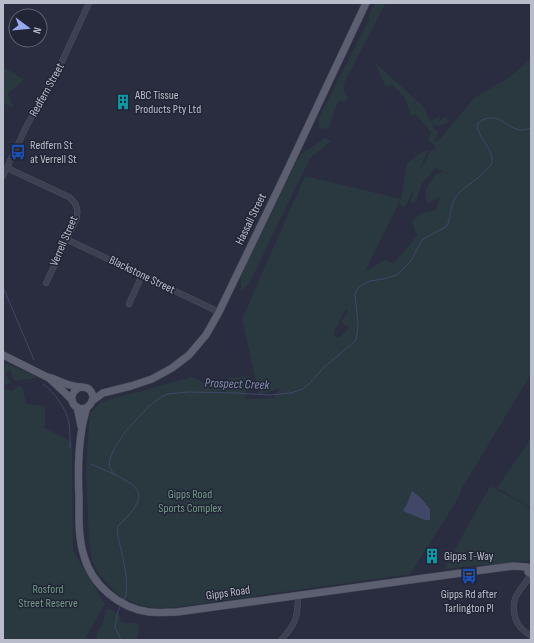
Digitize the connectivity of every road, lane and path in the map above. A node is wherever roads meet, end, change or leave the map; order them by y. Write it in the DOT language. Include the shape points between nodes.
graph roads {
  1 [pos="89,3"];
  2 [pos="366,3"];
  3 [pos="7,168"];
  4 [pos="3,176"];
  5 [pos="66,239"];
  6 [pos="142,275"];
  7 [pos="46,283"];
  8 [pos="129,304"];
  9 [pos="219,312"];
  10 [pos="3,355"];
  11 [pos="47,377"];
  12 [pos="80,387"];
  13 [pos="90,390"];
  14 [pos="103,393"];
  15 [pos="72,400"];
  16 [pos="92,401"];
  17 [pos="77,407"];
  18 [pos="87,407"];
  19 [pos="82,429"];
  20 [pos="529,565"];
  21 [pos="531,574"];
  22 [pos="298,595"];
  23 [pos="531,636"];
  24 [pos="281,640"];
  1 -- 3 [label="street, Redfern Street" via="53,81 27,125"];
  2 -- 9 [label="main road, Hassall Street"];
  3 -- 4 [label="street, Redfern Street"];
  3 -- 5 [label="street, Verrell Street" via="73,200 77,215"];
  5 -- 6 [label="street, Blackstone Street"];
  5 -- 7 [label="street, Verrell Street"];
  6 -- 8 [label="street"];
  6 -- 9 [label="street, Blackstone Street"];
  9 -- 14 [label="main road, Hassall Street" via="206,335 189,355 172,368 152,379"];
  10 -- 11 [label="main road"];
  11 -- 12 [label="main road"];
  11 -- 15 [label="main road"];
  12 -- 13 [label="main road"];
  12 -- 15 [label="main road" via="73,392"];
  13 -- 14 [label="main road, Hassall Street"];
  13 -- 16 [label="main road"];
  14 -- 16 [label="main road, Hassall Street"];
  15 -- 17 [label="main road"];
  16 -- 18 [label="main road"];
  17 -- 18 [label="main road"];
  17 -- 19 [label="main road, Gipps Road"];
  18 -- 19 [label="main road, Gipps Road"];
  19 -- 22 [label="main road, Gipps Road" via="79,494 82,549 93,576 102,588 117,600 150,612 169,612"];
  20 -- 21 [label="main road" via="527,570"];
  20 -- 22 [label="main road, Gipps Road"];
  21 -- 23 [label="street" via="514,601 516,620"];
  22 -- 24 [label="street" via="298,611 294,625"];
}
